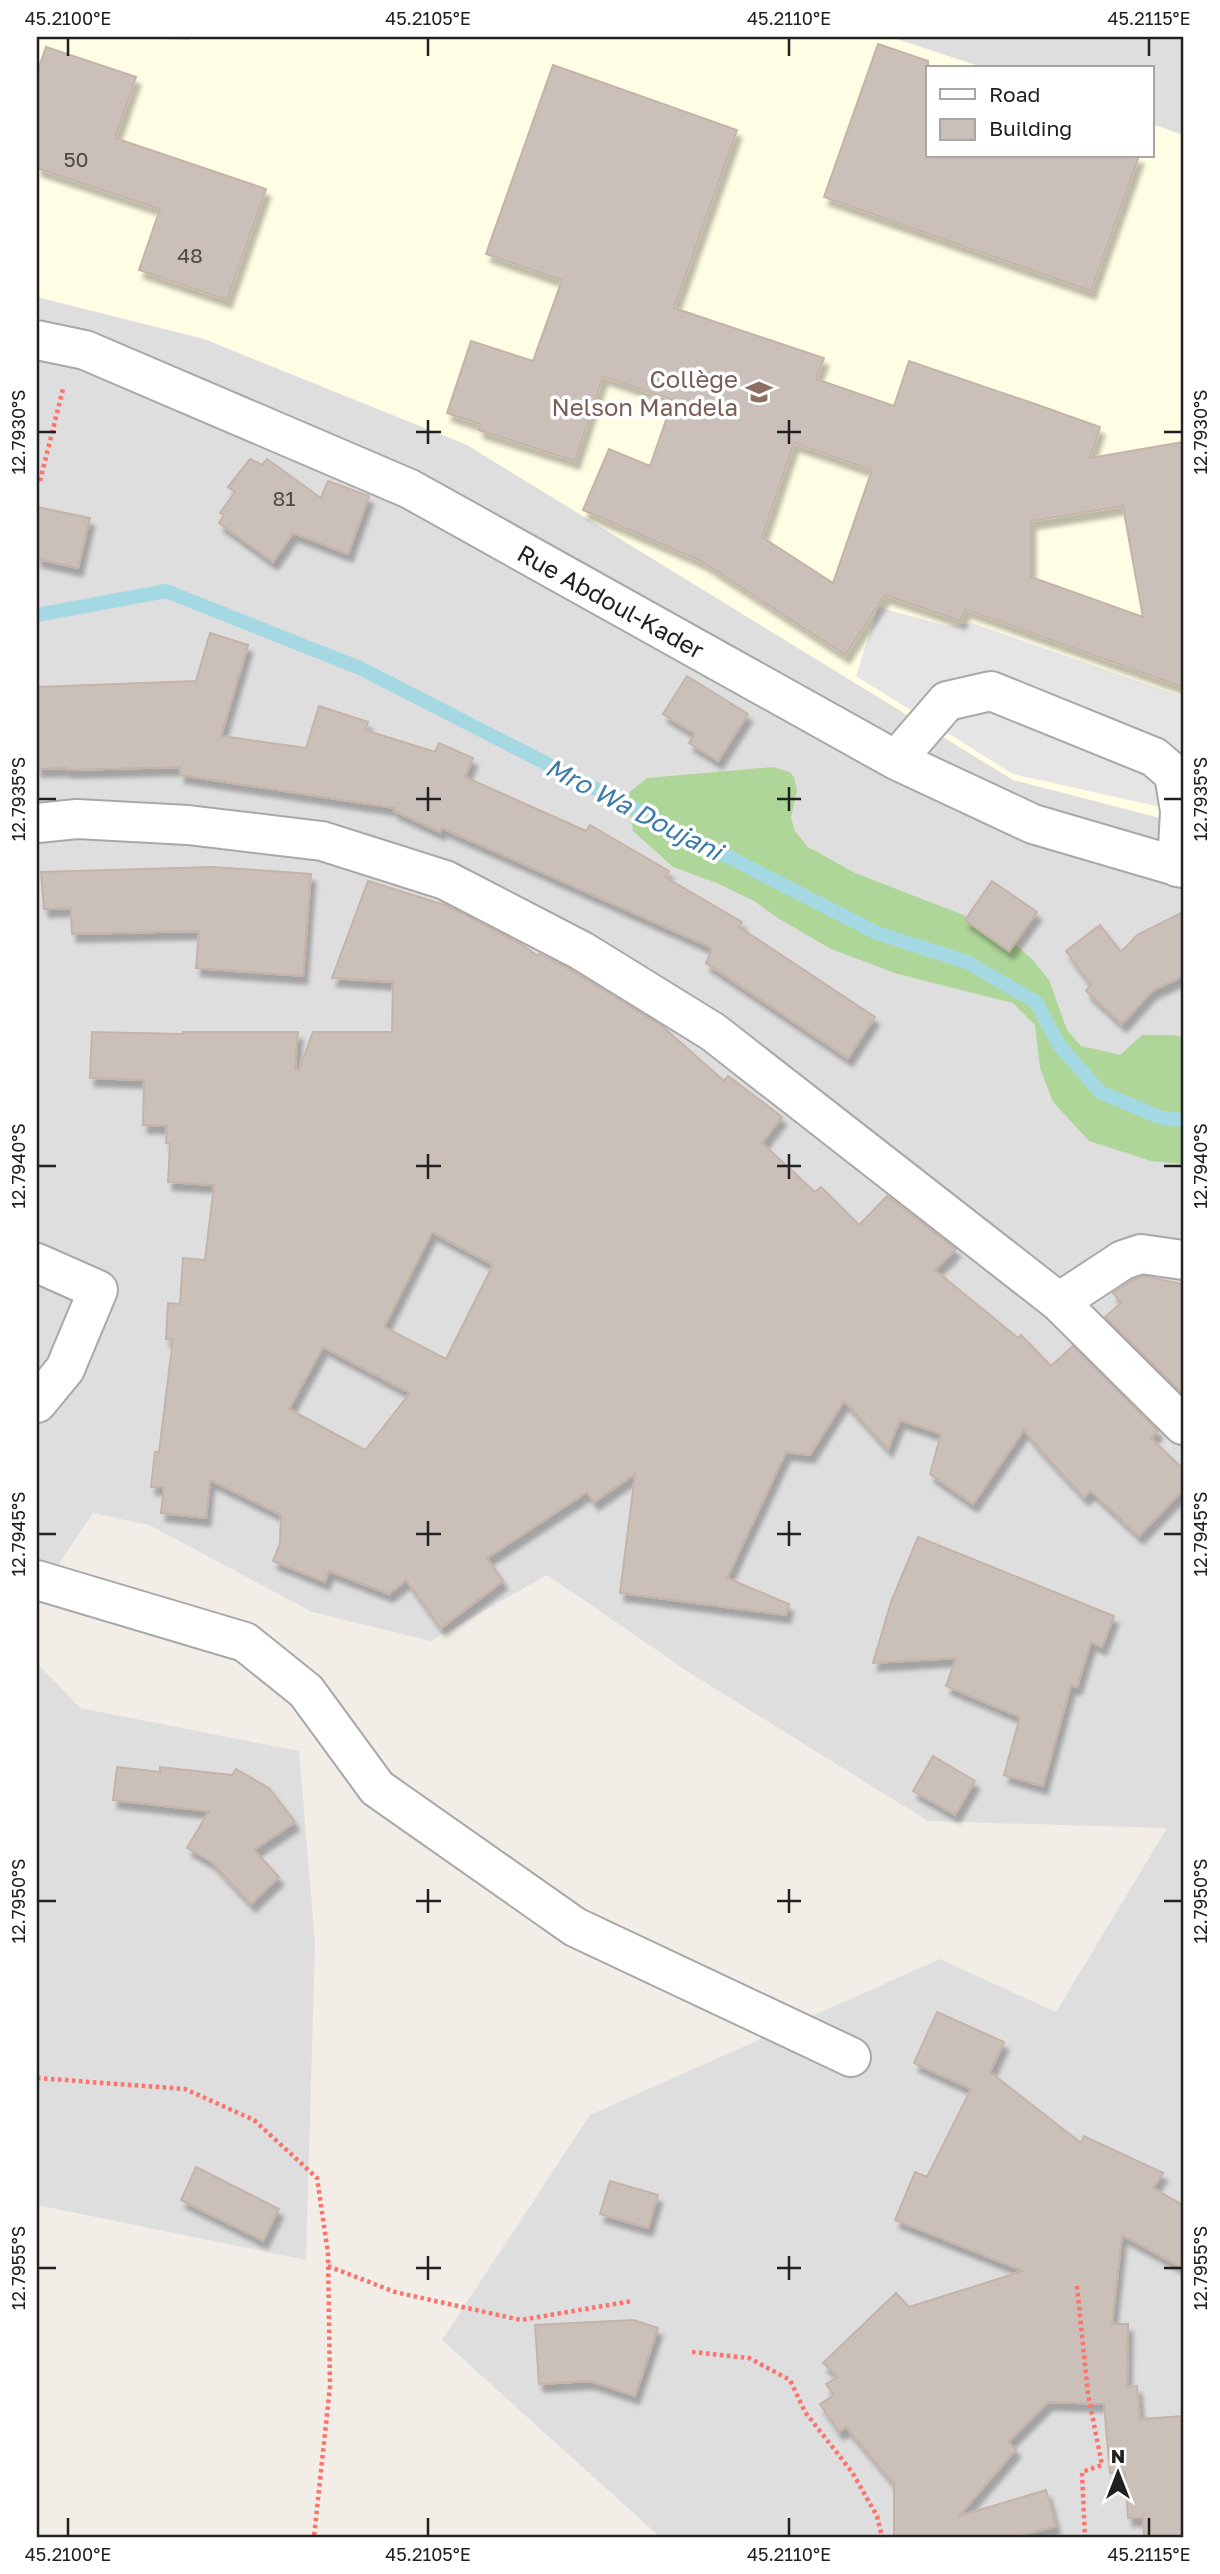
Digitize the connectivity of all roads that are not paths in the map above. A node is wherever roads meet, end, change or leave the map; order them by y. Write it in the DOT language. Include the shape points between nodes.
graph roads {
  1 [pos="54,343"];
  2 [pos="896,760"];
  3 [pos="37,823"];
  4 [pos="1180,867"];
  5 [pos="1183,1260"];
  6 [pos="37,1263"];
  7 [pos="1059,1302"];
  8 [pos="37,1403"];
  9 [pos="1183,1426"];
  10 [pos="37,1580"];
  11 [pos="851,2057"];
  1 -- 2 [label="street, Rue Abdoul-Kader" via="85,350 410,489"];
  2 -- 4 [label="street, Rue Abdoul-Kader" via="1033,824"];
  2 -- 4 [label="street" via="947,701 991,691 1154,757 1174,774 1180,811"];
  3 -- 7 [label="street" via="77,819 160,824 322,841 445,880 582,951 713,1032"];
  5 -- 7 [label="street" via="1141,1254 1123,1260"];
  6 -- 8 [label="street" via="98,1290 65,1369"];
  7 -- 9 [label="street"];
  10 -- 11 [label="street" via="245,1642 306,1691 377,1788 575,1927"];
}
